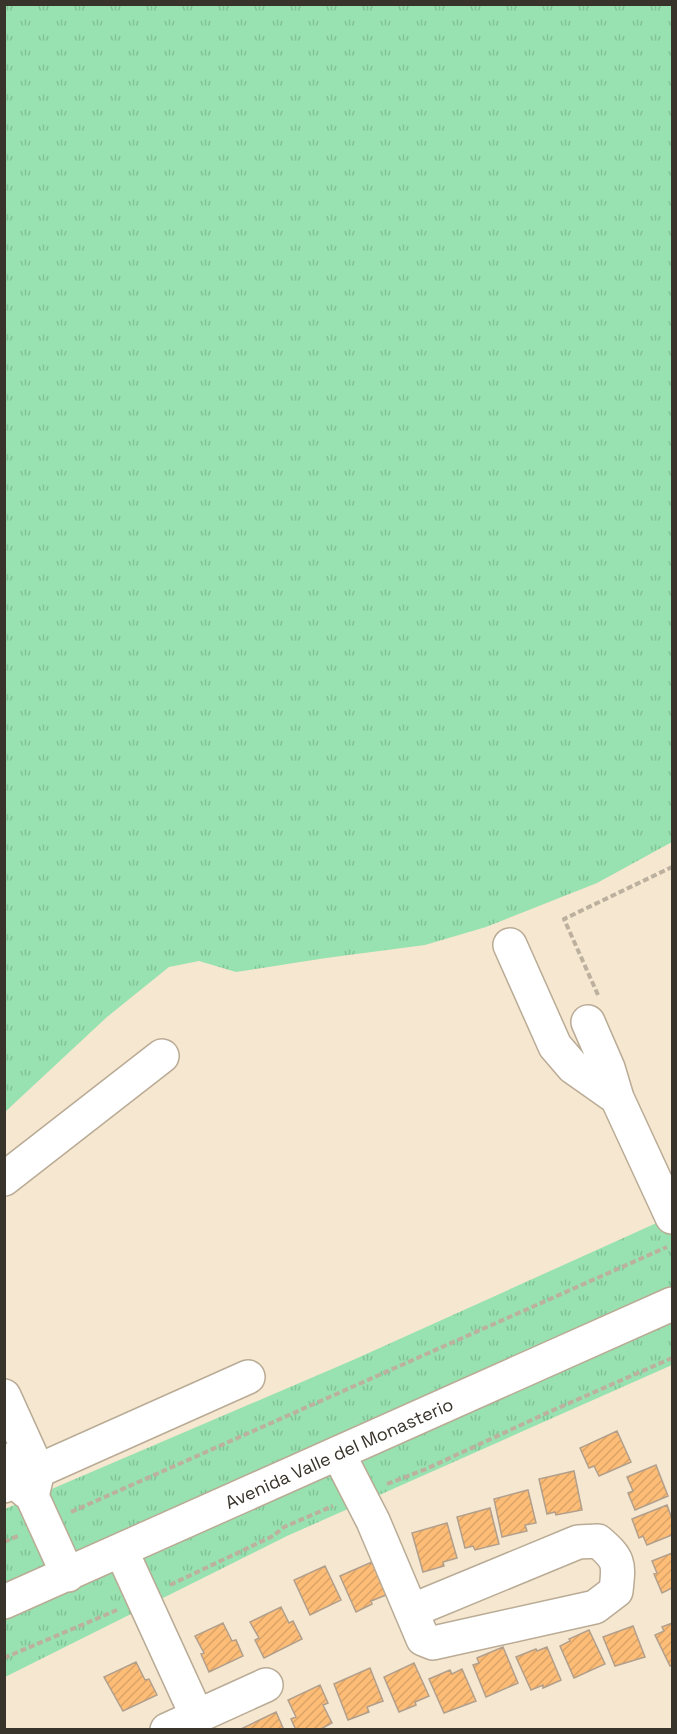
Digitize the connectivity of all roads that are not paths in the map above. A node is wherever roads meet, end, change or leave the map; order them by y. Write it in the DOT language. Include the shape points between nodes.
graph roads {
  1 [pos="510,945"];
  2 [pos="588,1022"];
  3 [pos="162,1056"];
  4 [pos="617,1098"];
  5 [pos="4,1179"];
  6 [pos="672,1217"];
  7 [pos="672,1304"];
  8 [pos="249,1377"];
  9 [pos="4,1396"];
  10 [pos="338,1453"];
  11 [pos="23,1487"];
  12 [pos="121,1550"];
  13 [pos="68,1575"];
  14 [pos="4,1602"];
  15 [pos="411,1611"];
  16 [pos="266,1685"];
  17 [pos="197,1716"];
  18 [pos="167,1730"];
  1 -- 4 [label="street" via="555,1046 573,1067"];
  2 -- 4 [label="street"];
  3 -- 5 [label="street"];
  4 -- 6 [label="street"];
  7 -- 10 [label="street, Avenida Valle del Monasterio"];
  8 -- 11 [label="street"];
  9 -- 11 [label="street"];
  10 -- 12 [label="street, Avenida Valle del Monasterio"];
  10 -- 15 [label="street" via="373,1521"];
  11 -- 13 [label="street"];
  12 -- 13 [label="street, Avenida Valle del Monasterio"];
  12 -- 17 [label="street"];
  13 -- 14 [label="street, Avenida Valle del Monasterio"];
  15 -- 15 [label="street" via="578,1542 598,1541 614,1555 618,1571 616,1591 595,1607 433,1643 423,1639"];
  16 -- 17 [label="street"];
  17 -- 18 [label="street"];
}
